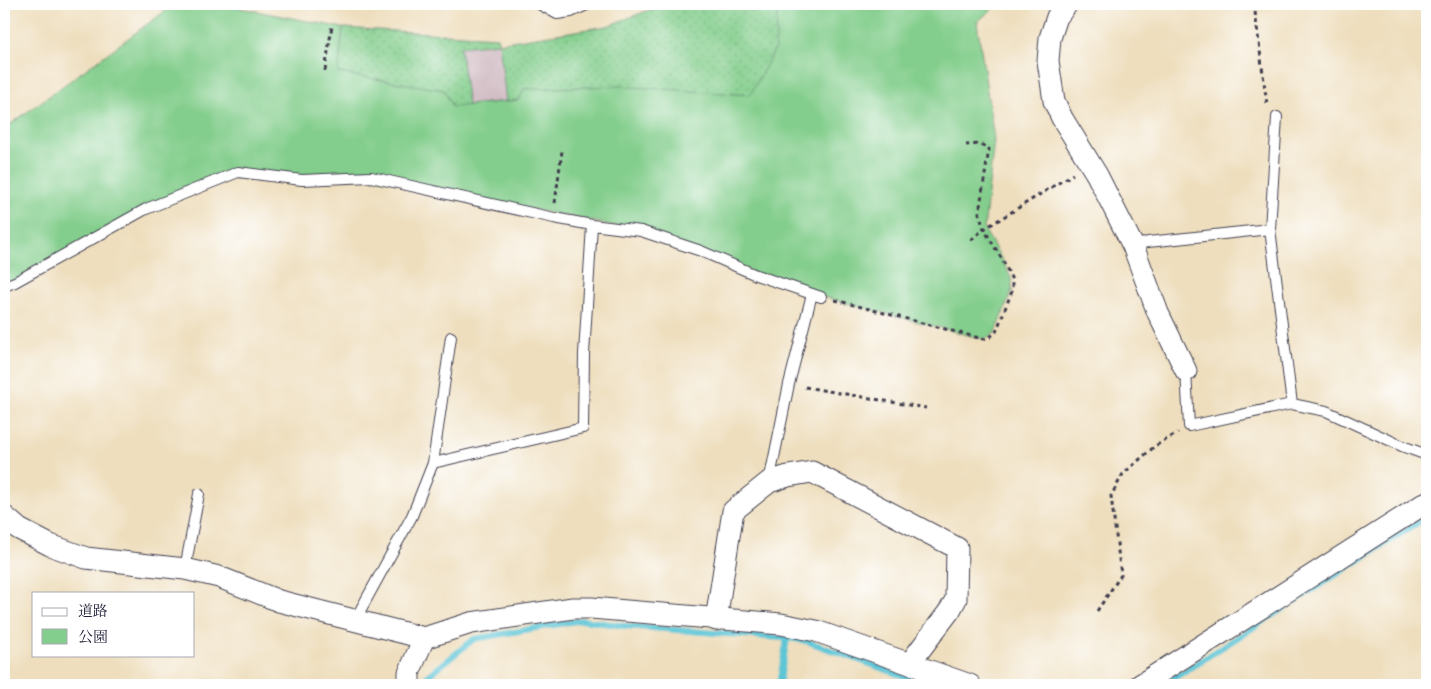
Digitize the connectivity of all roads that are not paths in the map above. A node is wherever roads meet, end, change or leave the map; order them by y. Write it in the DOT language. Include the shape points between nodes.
graph roads {
  1 [pos="539,4"];
  2 [pos="589,4"];
  3 [pos="1067,4"];
  4 [pos="1277,117"];
  5 [pos="592,225"];
  6 [pos="1270,229"];
  7 [pos="1133,246"];
  8 [pos="4,286"];
  9 [pos="451,337"];
  10 [pos="1186,371"];
  11 [pos="1292,404"];
  12 [pos="1427,455"];
  13 [pos="433,463"];
  14 [pos="769,482"];
  15 [pos="199,494"];
  16 [pos="1427,502"];
  17 [pos="4,516"];
  18 [pos="185,569"];
  19 [pos="354,620"];
  20 [pos="716,620"];
  21 [pos="424,638"];
  22 [pos="911,664"];
  23 [pos="409,685"];
  24 [pos="970,685"];
  25 [pos="1140,685"];
  1 -- 2 [label="lane" via="557,14"];
  3 -- 7 [label="street" via="1057,17 1050,38 1048,61 1054,101"];
  4 -- 6 [label="lane"];
  5 -- 8 [label="lane" via="371,177 302,180 238,172 146,209"];
  5 -- 13 [label="lane" via="583,428"];
  5 -- 14 [label="lane" via="641,231 816,296 789,384"];
  6 -- 7 [label="lane"];
  6 -- 11 [label="lane"];
  7 -- 10 [label="street" via="1158,313"];
  9 -- 13 [label="lane"];
  10 -- 11 [label="lane" via="1189,426"];
  11 -- 12 [label="lane" via="1326,411"];
  13 -- 19 [label="lane" via="412,516"];
  14 -- 20 [label="street" via="733,511"];
  14 -- 22 [label="street" via="812,472 957,548 956,599"];
  15 -- 18 [label="lane"];
  16 -- 25 [label="street"];
  17 -- 18 [label="street" via="50,545 86,558"];
  18 -- 19 [label="street" via="219,577 279,601"];
  19 -- 21 [label="street"];
  20 -- 21 [label="street" via="573,608 472,624"];
  20 -- 22 [label="street" via="781,624 816,631"];
  21 -- 23 [label="street" via="409,673"];
  22 -- 24 [label="street"];
}
